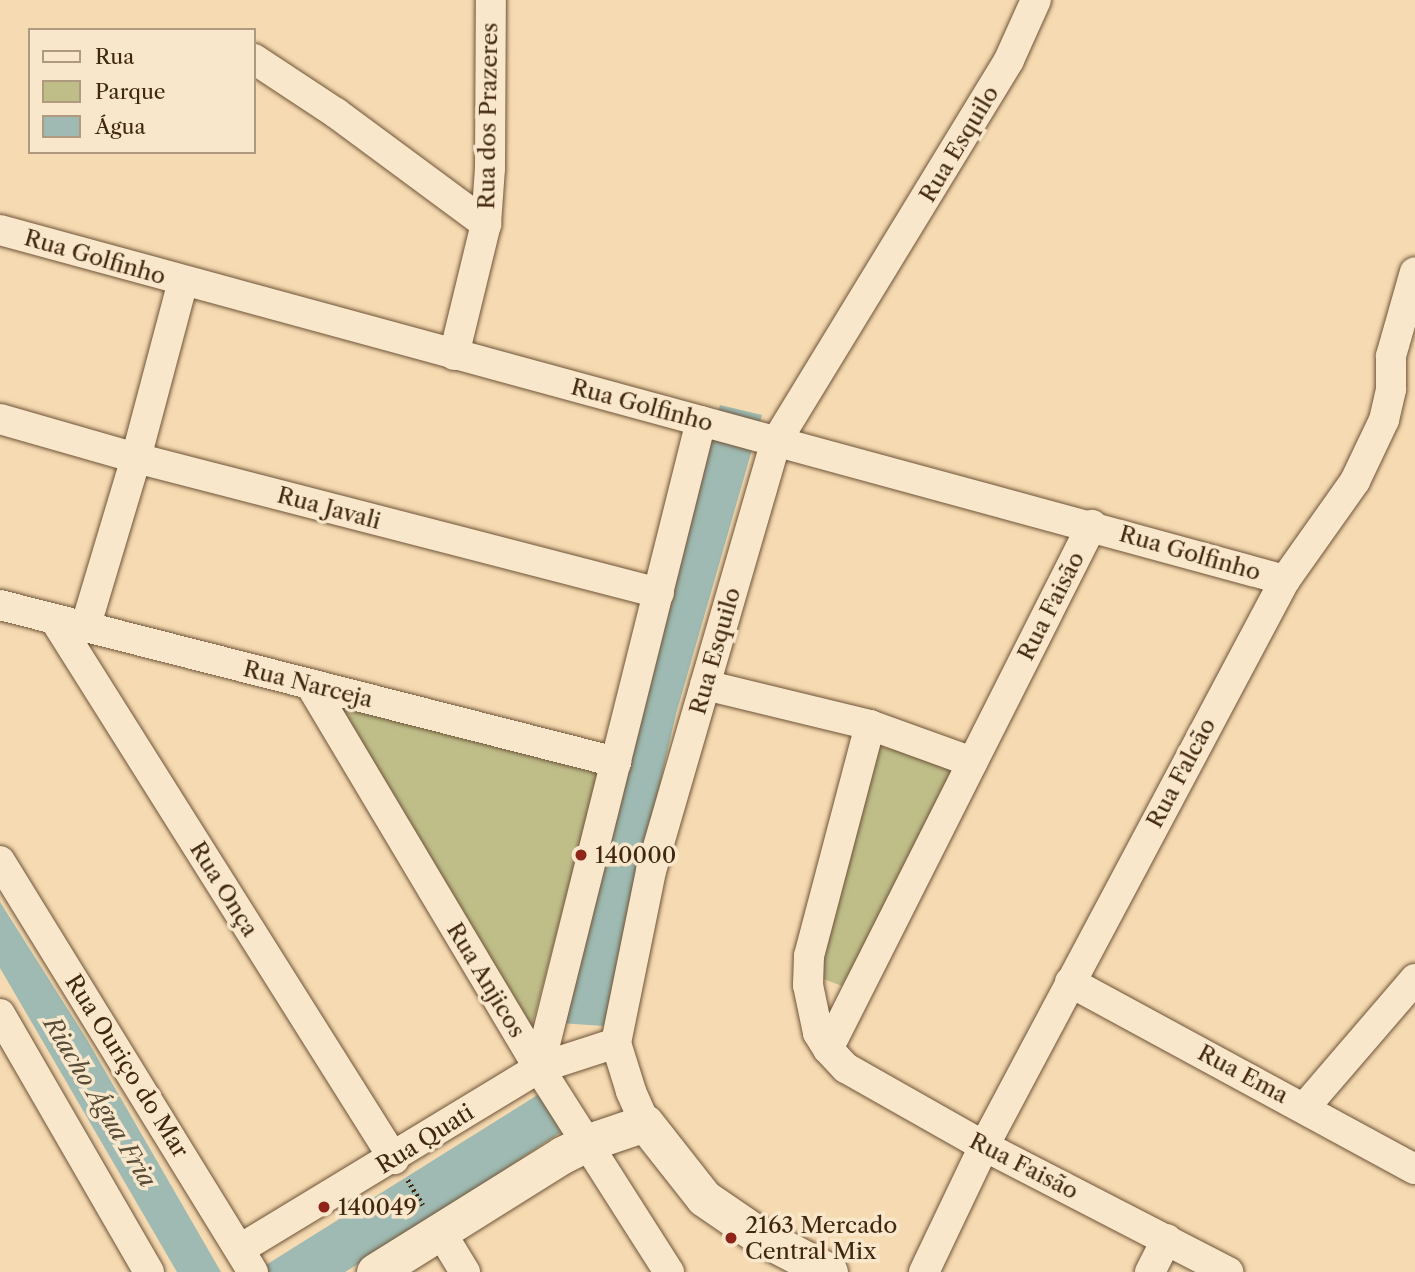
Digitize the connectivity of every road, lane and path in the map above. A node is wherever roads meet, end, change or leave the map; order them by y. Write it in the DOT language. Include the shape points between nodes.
graph roads {
  1 [pos="491,0"];
  2 [pos="1036,0"];
  3 [pos="256,60"];
  4 [pos="486,224"];
  5 [pos="0,230"];
  6 [pos="1415,272"];
  7 [pos="183,281"];
  8 [pos="454,355"];
  9 [pos="0,419"];
  10 [pos="706,423"];
  11 [pos="772,441"];
  12 [pos="136,458"];
  13 [pos="1092,525"];
  14 [pos="1285,580"];
  15 [pos="659,593"];
  16 [pos="0,605"];
  17 [pos="55,620"];
  18 [pos="85,628"];
  19 [pos="310,684"];
  20 [pos="705,685"];
  21 [pos="870,725"];
  22 [pos="616,762"];
  23 [pos="972,762"];
  24 [pos="0,861"];
  25 [pos="1415,979"];
  26 [pos="1070,982"];
  27 [pos="0,1014"];
  28 [pos="616,1042"];
  29 [pos="828,1049"];
  30 [pos="539,1068"];
  31 [pos="1305,1107"];
  32 [pos="645,1123"];
  33 [pos="589,1142"];
  34 [pos="984,1146"];
  35 [pos="400,1168"];
  36 [pos="1415,1169"];
  37 [pos="433,1220"];
  38 [pos="1167,1239"];
  39 [pos="249,1264"];
  40 [pos="149,1272"];
  41 [pos="375,1272"];
  42 [pos="466,1272"];
  43 [pos="668,1272"];
  44 [pos="829,1272"];
  45 [pos="924,1272"];
  46 [pos="1150,1272"];
  47 [pos="1228,1272"];
  1 -- 4 [label="street, Rua dos Prazeres"];
  2 -- 11 [label="street, Rua Esquilo" via="1009,60"];
  3 -- 4 [label="street"];
  4 -- 8 [label="street, Rua dos Prazeres"];
  5 -- 7 [label="street, Rua Golfinho"];
  6 -- 14 [label="street, Rua Falcão" via="1391,355 1391,390 1384,420 1355,481"];
  7 -- 8 [label="street, Rua Golfinho"];
  7 -- 12 [label="street"];
  8 -- 10 [label="street, Rua Golfinho"];
  9 -- 12 [label="street, Rua Javali"];
  10 -- 11 [label="street, Rua Golfinho"];
  10 -- 15 [label="street"];
  11 -- 13 [label="street, Rua Golfinho"];
  11 -- 20 [label="street, Rua Esquilo"];
  12 -- 15 [label="street, Rua Javali"];
  12 -- 18 [label="street"];
  13 -- 14 [label="street, Rua Golfinho"];
  13 -- 23 [label="street, Rua Faisão"];
  14 -- 26 [label="street, Rua Falcão"];
  15 -- 22 [label="street"];
  16 -- 17 [label="street, Rua Narceja"];
  17 -- 18 [label="street, Rua Narceja"];
  17 -- 35 [label="street, Rua Onça"];
  18 -- 19 [label="street, Rua Narceja"];
  19 -- 22 [label="street, Rua Narceja"];
  19 -- 30 [label="street, Rua Anjicos"];
  20 -- 21 [label="street"];
  20 -- 28 [label="street, Rua Esquilo" via="651,872"];
  21 -- 23 [label="street"];
  21 -- 29 [label="street, Rua Faisão" via="809,956 810,995 818,1032"];
  22 -- 30 [label="street"];
  23 -- 29 [label="street, Rua Faisão"];
  24 -- 39 [label="street, Rua Ouriço do Mar"];
  25 -- 31 [label="street"];
  26 -- 31 [label="street, Rua Ema"];
  26 -- 34 [label="street, Rua Falcão"];
  27 -- 40 [label="street"];
  28 -- 30 [label="street, Rua Quati"];
  28 -- 32 [label="street, Rua Esquilo"];
  29 -- 34 [label="street, Rua Faisão" via="846,1068"];
  30 -- 33 [label="street, Rua Anjicos"];
  30 -- 35 [label="street, Rua Quati"];
  31 -- 36 [label="street, Rua Ema"];
  32 -- 33 [label="street"];
  32 -- 44 [label="street, Rua Esquilo" via="705,1198 758,1235"];
  33 -- 37 [label="street"];
  33 -- 43 [label="street, Rua Anjicos"];
  34 -- 38 [label="street, Rua Faisão"];
  34 -- 45 [label="street, Rua Falcão"];
  35 -- 37 [label="path"];
  35 -- 39 [label="street, Rua Quati"];
  37 -- 41 [label="street"];
  37 -- 42 [label="street"];
  38 -- 46 [label="street"];
  38 -- 47 [label="street, Rua Faisão"];
}
